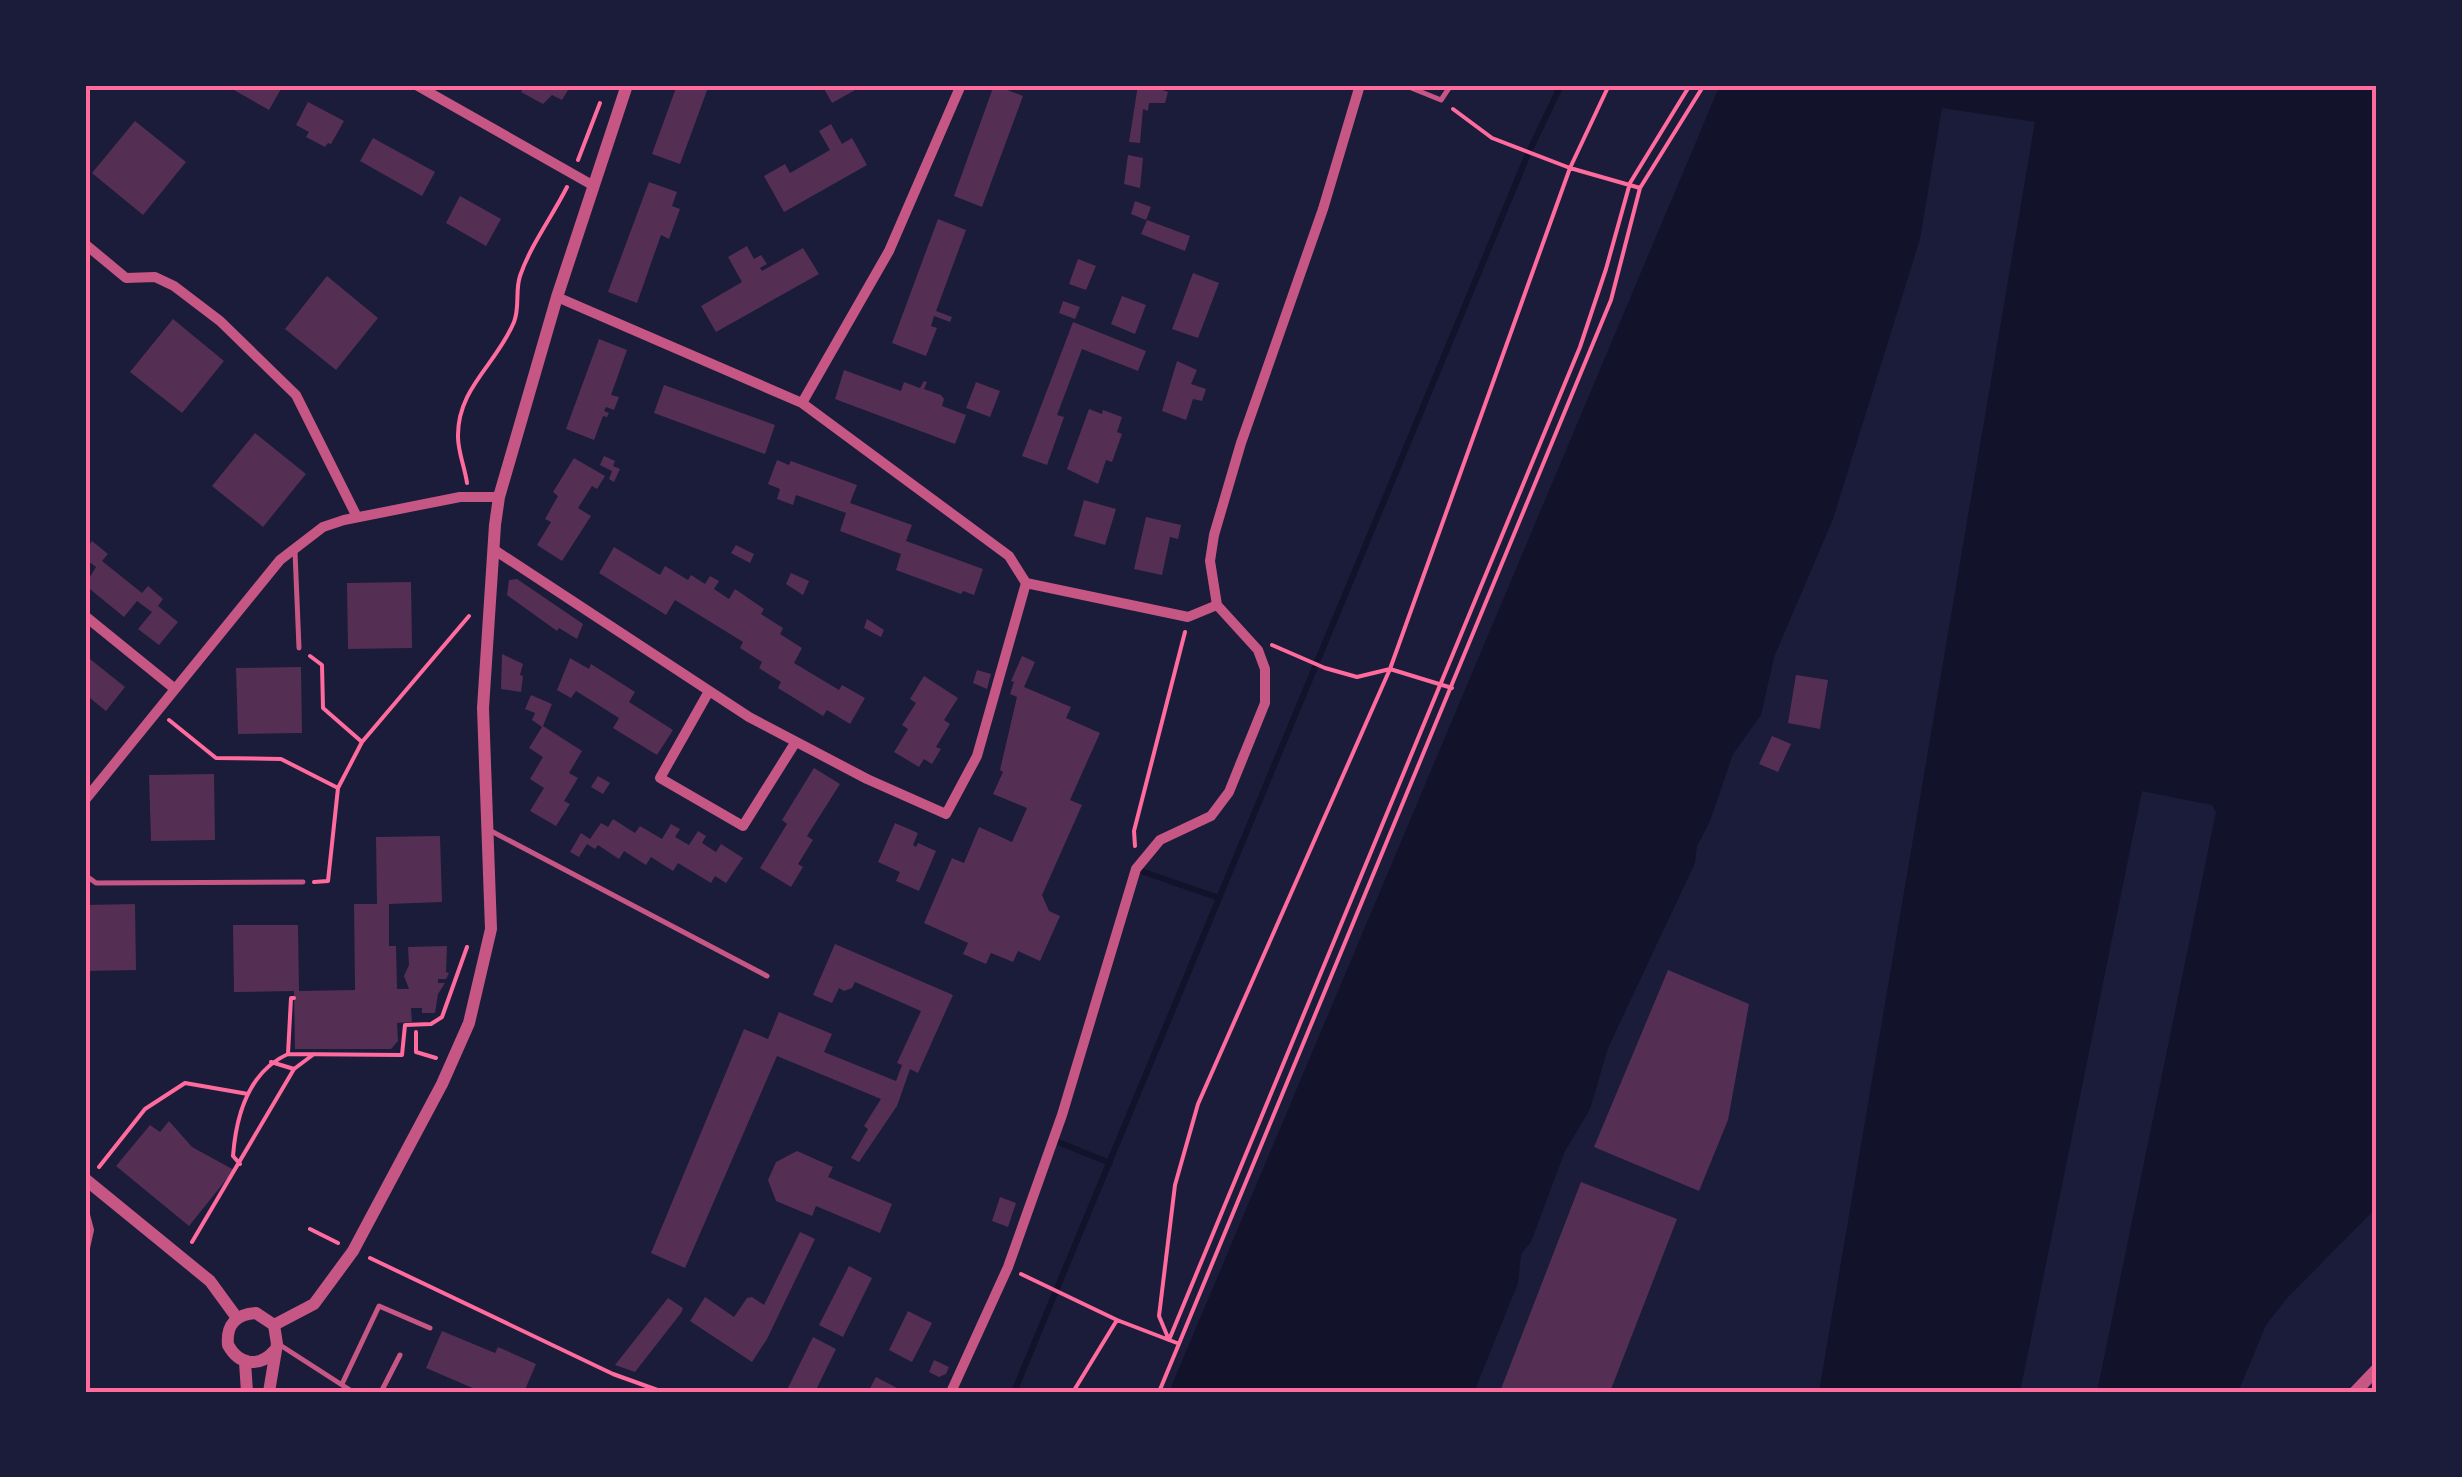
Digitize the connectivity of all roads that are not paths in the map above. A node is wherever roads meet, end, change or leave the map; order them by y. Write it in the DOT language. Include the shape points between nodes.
graph roads {
  1 [pos="416,85"];
  2 [pos="627,85"];
  3 [pos="961,85"];
  4 [pos="1360,85"];
  5 [pos="1404,85"];
  6 [pos="1451,85"];
  7 [pos="594,186"];
  8 [pos="85,244"];
  9 [pos="557,297"];
  10 [pos="802,403"];
  11 [pos="499,497"];
  12 [pos="357,517"];
  13 [pos="295,549"];
  14 [pos="493,549"];
  15 [pos="1026,583"];
  16 [pos="1217,605"];
  17 [pos="85,616"];
  18 [pos="299,648"];
  19 [pos="176,689"];
  20 [pos="708,692"];
  21 [pos="795,743"];
  22 [pos="85,800"];
  23 [pos="488,830"];
  24 [pos="85,875"];
  25 [pos="303,882"];
  26 [pos="767,976"];
  27 [pos="85,1179"];
  28 [pos="85,1215"];
  29 [pos="85,1248"];
  30 [pos="237,1318"];
  31 [pos="274,1324"];
  32 [pos="430,1328"];
  33 [pos="275,1347"];
  34 [pos="400,1355"];
  35 [pos="245,1362"];
  36 [pos="2377,1369"];
  37 [pos="342,1384"];
  38 [pos="248,1392"];
  39 [pos="269,1392"];
  40 [pos="353,1392"];
  41 [pos="382,1392"];
  42 [pos="951,1392"];
  43 [pos="2355,1392"];
  1 -- 7 [label="street"];
  2 -- 7 [label="street"];
  3 -- 10 [label="street" via="888,251"];
  4 -- 16 [label="street" via="1214,534 1210,561"];
  5 -- 6 [label="lane" via="1442,100"];
  7 -- 9 [label="street"];
  8 -- 12 [label="street" via="126,278 155,277 174,286 296,396"];
  9 -- 10 [label="street"];
  9 -- 11 [label="street"];
  10 -- 15 [label="street" via="1009,556"];
  11 -- 12 [label="street"];
  11 -- 14 [label="street"];
  12 -- 13 [label="street" via="323,527"];
  13 -- 18 [label="lane"];
  13 -- 19 [label="street"];
  14 -- 20 [label="street"];
  14 -- 23 [label="street" via="483,708"];
  15 -- 16 [label="street" via="1188,618"];
  15 -- 21 [label="street" via="977,756 946,814"];
  16 -- 42 [label="street" via="1258,650 1266,703 1229,792 1210,816 1160,840 1136,869 1062,1115 1008,1267"];
  17 -- 19 [label="street"];
  19 -- 22 [label="street"];
  20 -- 21 [label="street"];
  20 -- 21 [label="street" via="660,778 743,826"];
  23 -- 26 [label="lane"];
  23 -- 31 [label="street" via="490,929 469,1023 353,1250 314,1304"];
  24 -- 25 [label="lane" via="96,883"];
  27 -- 30 [label="street" via="210,1281"];
  28 -- 29 [label="street"];
  30 -- 31 [label="street" via="256,1313"];
  30 -- 35 [label="street" via="228,1345"];
  31 -- 33 [label="street"];
  32 -- 37 [label="lane" via="380,1306"];
  33 -- 35 [label="street" via="266,1359"];
  33 -- 37 [label="lane"];
  33 -- 39 [label="street"];
  34 -- 41 [label="lane"];
  35 -- 38 [label="street"];
  36 -- 43 [label="street"];
  37 -- 40 [label="lane"];
}
